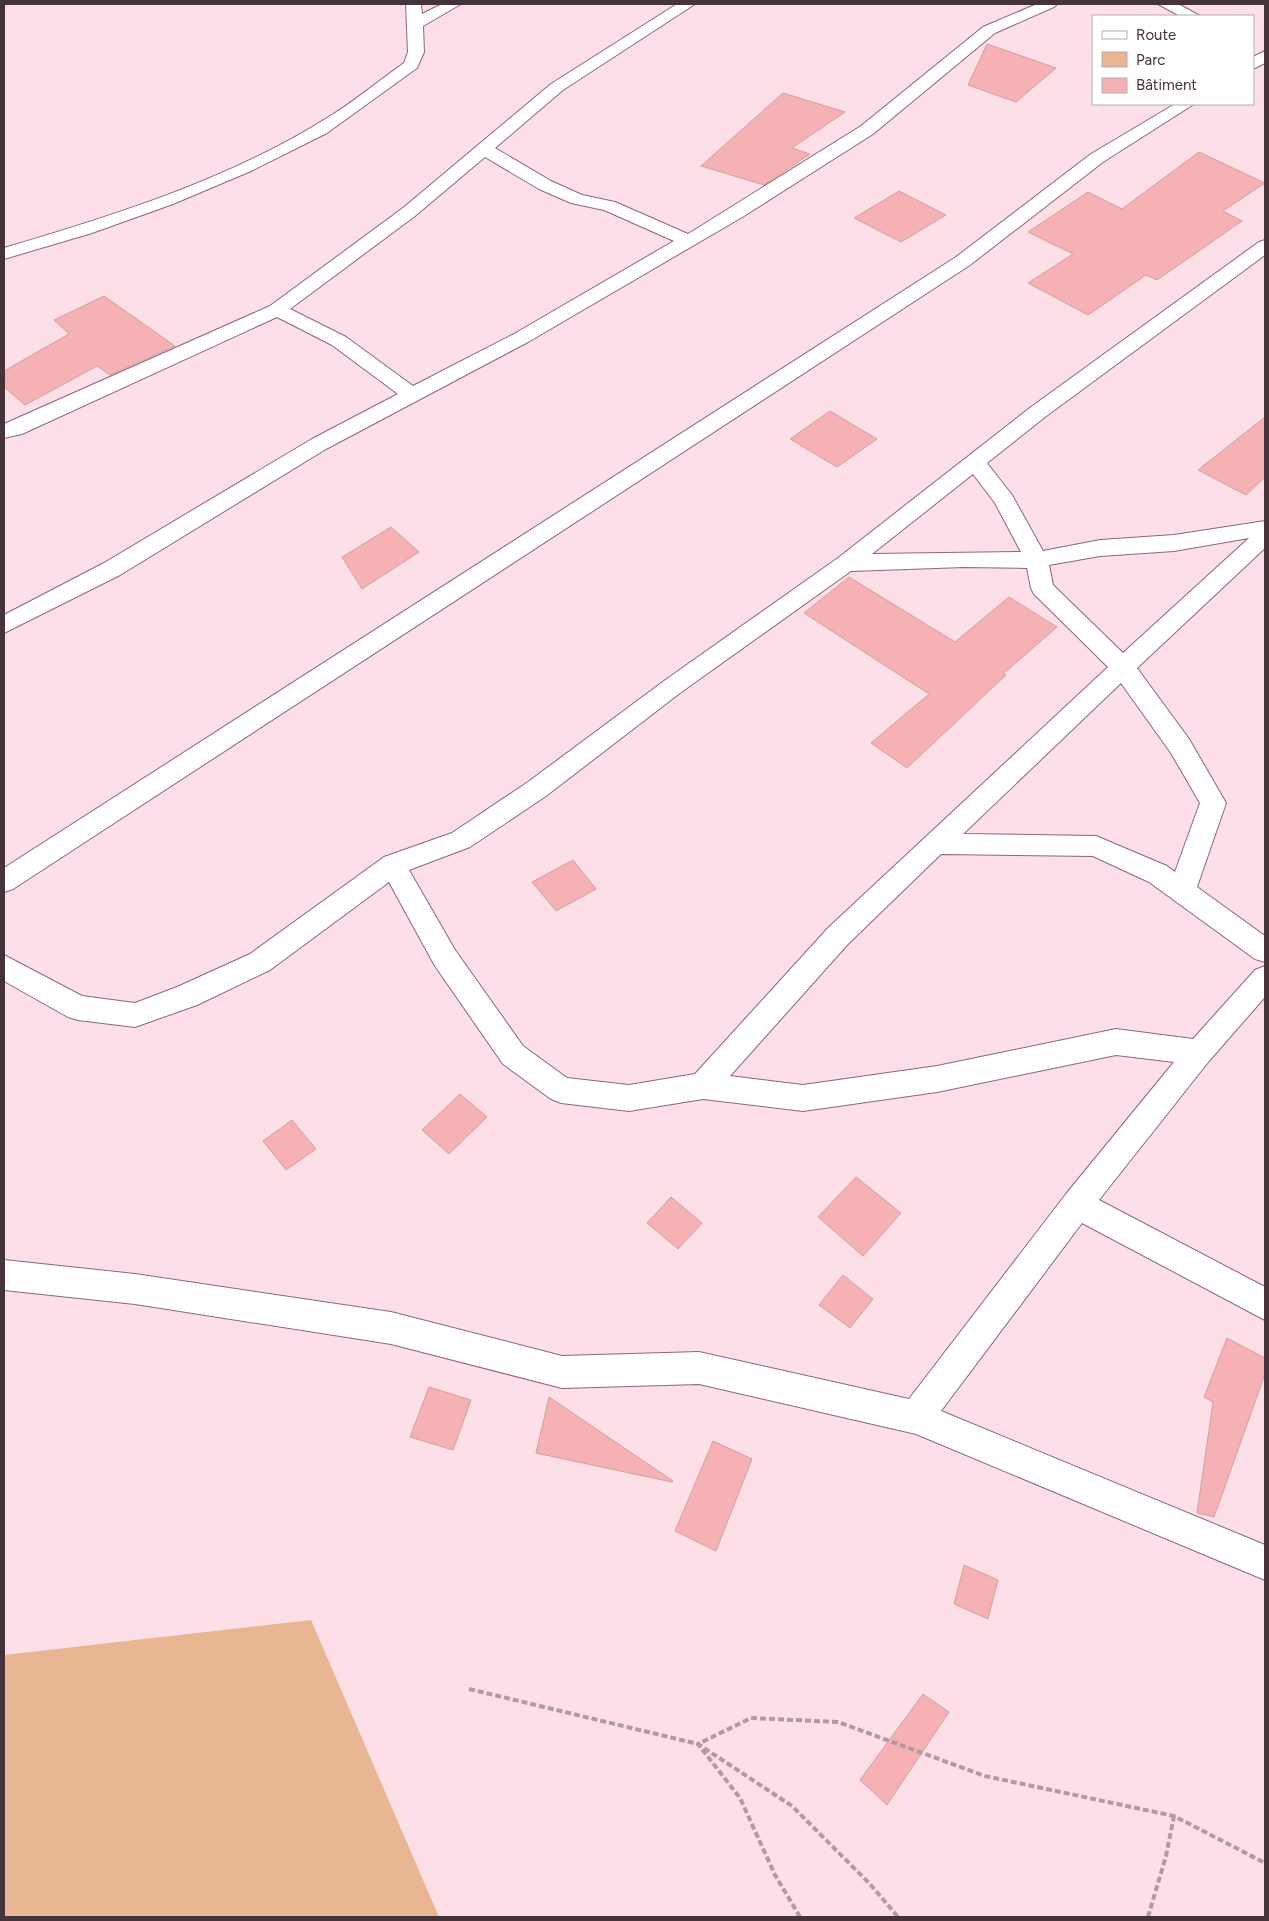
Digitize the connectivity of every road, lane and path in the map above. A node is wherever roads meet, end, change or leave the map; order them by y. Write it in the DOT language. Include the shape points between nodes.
graph roads {
  1 [pos="414,4"];
  2 [pos="453,4"];
  3 [pos="687,4"];
  4 [pos="1049,4"];
  5 [pos="1158,10"];
  6 [pos="1186,15"];
  7 [pos="416,23"];
  8 [pos="1265,56"];
  9 [pos="1254,63"];
  10 [pos="1182,105"];
  11 [pos="484,149"];
  12 [pos="687,240"];
  13 [pos="1263,250"];
  14 [pos="4,254"];
  15 [pos="277,310"];
  16 [pos="412,394"];
  17 [pos="4,431"];
  18 [pos="975,462"];
  19 [pos="1265,528"];
  20 [pos="1265,536"];
  21 [pos="1037,560"];
  22 [pos="846,563"];
  23 [pos="4,625"];
  24 [pos="1123,667"];
  25 [pos="937,844"];
  26 [pos="393,865"];
  27 [pos="4,881"];
  28 [pos="1182,891"];
  29 [pos="1265,951"];
  30 [pos="4,966"];
  31 [pos="1265,978"];
  32 [pos="1200,1052"];
  33 [pos="703,1086"];
  34 [pos="1077,1204"];
  35 [pos="4,1275"];
  36 [pos="1265,1304"];
  37 [pos="916,1417"];
  38 [pos="1265,1563"];
  39 [pos="469,1688"];
  40 [pos="698,1744"];
  41 [pos="1174,1816"];
  42 [pos="1265,1863"];
  43 [pos="800,1917"];
  44 [pos="898,1917"];
  45 [pos="1148,1917"];
  1 -- 7 [label="street"];
  2 -- 7 [label="street"];
  3 -- 11 [label="street" via="557,87"];
  4 -- 12 [label="street" via="989,30 866,130 738,212"];
  5 -- 6 [label="street"];
  7 -- 14 [label="street" via="416,52 410,65 322,128 211,184"];
  8 -- 9 [label="street"];
  10 -- 27 [label="street" via="1097,158 947,272"];
  11 -- 12 [label="street" via="577,199 609,206"];
  11 -- 15 [label="street" via="409,212"];
  12 -- 16 [label="street" via="521,338"];
  13 -- 18 [label="street" via="1038,412"];
  15 -- 16 [label="street" via="339,342"];
  15 -- 17 [label="street"];
  16 -- 23 [label="street" via="319,444 112,569"];
  18 -- 21 [label="street" via="1004,500"];
  18 -- 22 [label="street"];
  19 -- 21 [label="street" via="1174,543 1100,548"];
  20 -- 24 [label="street"];
  21 -- 22 [label="street"];
  21 -- 24 [label="street" via="1042,588"];
  22 -- 26 [label="street" via="672,687 537,789 461,840"];
  24 -- 25 [label="street"];
  24 -- 28 [label="street" via="1180,746 1213,803"];
  25 -- 28 [label="street" via="1096,846 1158,874"];
  25 -- 33 [label="street" via="838,936"];
  26 -- 30 [label="street" via="260,962 187,996 135,1015 78,1008"];
  26 -- 33 [label="street" via="445,958 513,1055 561,1090 630,1098"];
  28 -- 29 [label="street"];
  31 -- 32 [label="street"];
  32 -- 33 [label="street" via="1116,1042 937,1078 803,1098"];
  32 -- 34 [label="street"];
  34 -- 36 [label="street"];
  34 -- 37 [label="street"];
  35 -- 37 [label="street" via="134,1289 390,1328 562,1372 699,1368"];
  37 -- 38 [label="street"];
  39 -- 40 [label="path"];
  40 -- 41 [label="path" via="751,1718 838,1722 985,1776"];
  40 -- 43 [label="path" via="740,1798 775,1875"];
  40 -- 44 [label="path" via="792,1806 870,1884"];
  41 -- 42 [label="path"];
  41 -- 45 [label="path"];
}
